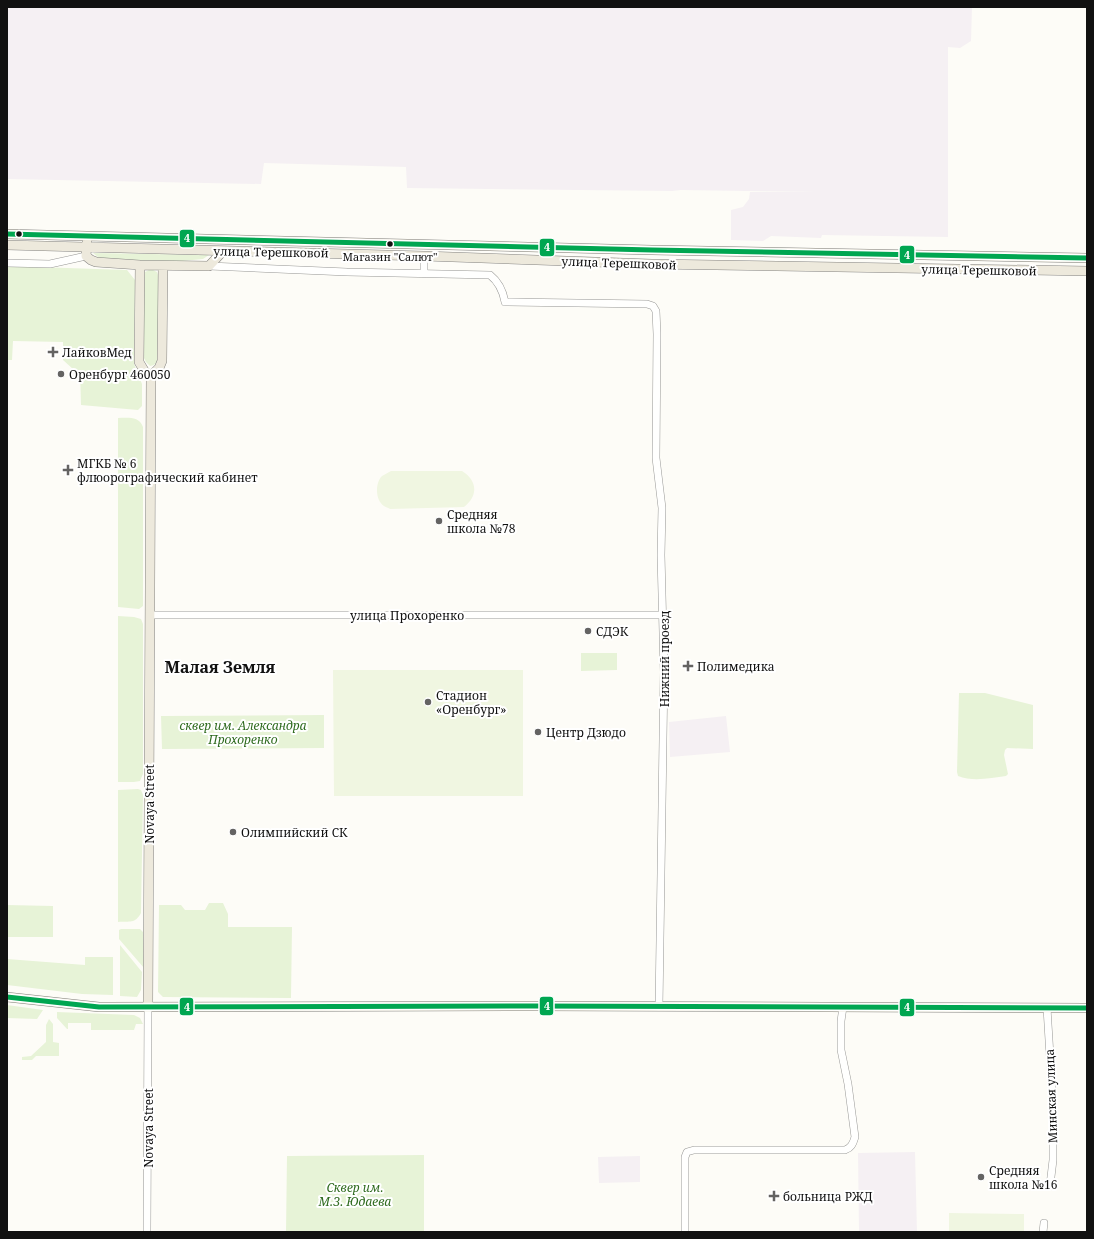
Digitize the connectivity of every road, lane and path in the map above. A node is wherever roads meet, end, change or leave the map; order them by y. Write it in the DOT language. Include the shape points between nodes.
graph roads {
  1 [pos="7,234"];
  2 [pos="87,236"];
  3 [pos="342,243"];
  4 [pos="7,245"];
  5 [pos="223,251"];
  6 [pos="87,252"];
  7 [pos="341,254"];
  8 [pos="424,256"];
  9 [pos="1087,258"];
  10 [pos="7,263"];
  11 [pos="140,265"];
  12 [pos="163,266"];
  13 [pos="210,266"];
  14 [pos="1087,271"];
  15 [pos="424,274"];
  16 [pos="151,376"];
  17 [pos="151,615"];
  18 [pos="664,615"];
  19 [pos="7,997"];
  20 [pos="148,1007"];
  21 [pos="659,1007"];
  22 [pos="843,1007"];
  23 [pos="1047,1008"];
  24 [pos="1087,1008"];
  25 [pos="1050,1184"];
  26 [pos="1044,1223"];
  27 [pos="147,1232"];
  28 [pos="685,1232"];
  29 [pos="1043,1232"];
  1 -- 2 [label="main road, улица Терешковой"];
  2 -- 3 [label="main road, улица Терешковой"];
  2 -- 6 [label="main road"];
  3 -- 7 [label="main road" via="344,250"];
  3 -- 9 [label="main road, улица Терешковой"];
  4 -- 6 [label="main road, улица Терешковой"];
  5 -- 6 [label="main road, улица Терешковой"];
  5 -- 7 [label="main road, улица Терешковой"];
  5 -- 13 [label="main road"];
  6 -- 10 [label="street" via="50,264"];
  6 -- 11 [label="main road" via="91,260 96,262"];
  7 -- 8 [label="main road, улица Терешковой"];
  8 -- 14 [label="main road, улица Терешковой" via="733,266"];
  8 -- 15 [label="street"];
  11 -- 12 [label="main road"];
  11 -- 16 [label="main road" via="139,362"];
  12 -- 13 [label="main road"];
  12 -- 16 [label="main road" via="162,361"];
  13 -- 15 [label="street"];
  15 -- 18 [label="street, Нижний проезд" via="490,275 503,292 505,302 653,306 656,311 657,334 656,458 662,508"];
  16 -- 17 [label="main road, Novaya Street"];
  17 -- 18 [label="street, улица Прохоренко"];
  17 -- 20 [label="main road, Novaya Street"];
  18 -- 21 [label="street, Нижний проезд"];
  19 -- 20 [label="main road" via="99,1007"];
  20 -- 21 [label="main road"];
  20 -- 27 [label="street, Novaya Street"];
  21 -- 22 [label="main road"];
  22 -- 23 [label="main road"];
  22 -- 28 [label="street" via="842,1050 855,1137 850,1148 687,1152"];
  23 -- 24 [label="main road"];
  23 -- 25 [label="street, Минская улица" via="1054,1160"];
  26 -- 29 [label="street"];
}
